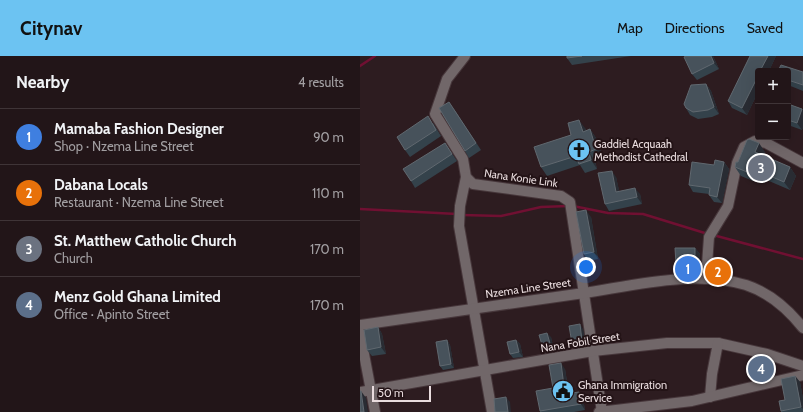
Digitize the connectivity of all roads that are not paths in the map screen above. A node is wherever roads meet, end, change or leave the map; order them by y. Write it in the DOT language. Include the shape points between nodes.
graph roads {
  1 [pos="465,56"];
  2 [pos="802,162"];
  3 [pos="466,177"];
  4 [pos="706,279"];
  5 [pos="585,293"];
  6 [pos="475,308"];
  7 [pos="360,325"];
  8 [pos="803,328"];
  9 [pos="360,333"];
  10 [pos="718,343"];
  11 [pos="594,351"];
  12 [pos="803,366"];
  13 [pos="484,370"];
  14 [pos="803,374"];
  15 [pos="372,390"];
  16 [pos="360,392"];
  17 [pos="710,397"];
  18 [pos="376,412"];
  19 [pos="492,412"];
  20 [pos="601,412"];
  1 -- 3 [label="street" via="447,79 435,114 463,159"];
  2 -- 4 [label="street" via="766,143 755,141 744,147 737,163 728,206 709,237"];
  3 -- 5 [label="street, Nana Konie Link" via="473,184 482,186 504,187 567,198 572,206"];
  3 -- 6 [label="street" via="459,226"];
  4 -- 5 [label="street, Nzema Line Street" via="652,283"];
  4 -- 8 [label="street, Nzema Line Street" via="746,285 759,291 778,302"];
  5 -- 6 [label="street, Nzema Line Street"];
  5 -- 11 [label="street, Nana Konie Link"];
  6 -- 7 [label="street, Nzema Line Street"];
  6 -- 13 [label="street"];
  9 -- 15 [label="street"];
  10 -- 11 [label="street, Nana Fobil Street" via="668,343"];
  10 -- 12 [label="street, Nana Fobil Street" via="767,354"];
  10 -- 17 [label="street"];
  11 -- 13 [label="street, Nana Fobil Street"];
  11 -- 20 [label="street, Nana Konie Link"];
  13 -- 15 [label="street, Nana Fobil Street"];
  13 -- 19 [label="street"];
  14 -- 17 [label="street"];
  15 -- 16 [label="street, Nana Fobil Street"];
  15 -- 18 [label="street"];
  17 -- 20 [label="street"];
}
